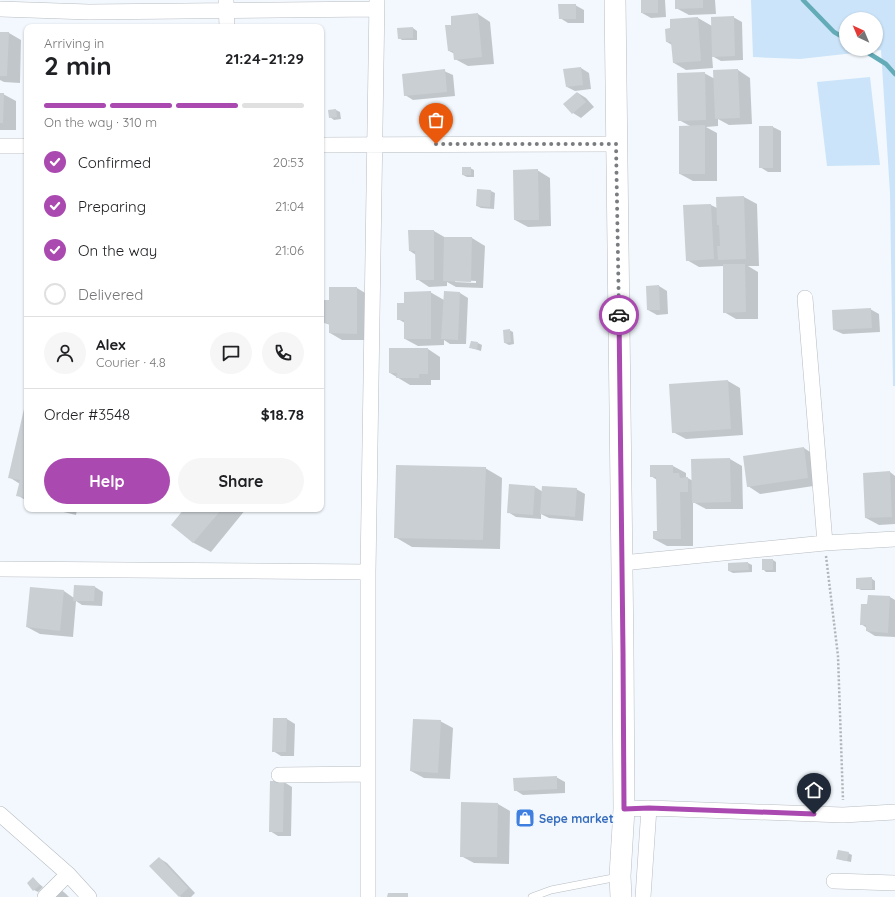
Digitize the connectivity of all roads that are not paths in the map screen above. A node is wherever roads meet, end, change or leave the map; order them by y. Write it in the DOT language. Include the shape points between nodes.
graph roads {
  1 [pos="615,0"];
  2 [pos="226,5"];
  3 [pos="377,5"];
  4 [pos="89,6"];
  5 [pos="0,9"];
  6 [pos="226,24"];
  7 [pos="376,144"];
  8 [pos="616,144"];
  9 [pos="324,145"];
  10 [pos="0,146"];
  11 [pos="24,146"];
  12 [pos="805,298"];
  13 [pos="895,539"];
  14 [pos="825,543"];
  15 [pos="622,563"];
  16 [pos="0,569"];
  17 [pos="368,572"];
  18 [pos="368,774"];
  19 [pos="279,775"];
  20 [pos="649,808"];
  21 [pos="624,809"];
  22 [pos="895,812"];
  23 [pos="0,814"];
  24 [pos="68,874"];
  25 [pos="620,876"];
  26 [pos="834,881"];
  27 [pos="895,883"];
  28 [pos="551,894"];
  29 [pos="45,897"];
  30 [pos="89,897"];
  31 [pos="368,897"];
  32 [pos="532,897"];
  33 [pos="621,897"];
  34 [pos="643,897"];
  1 -- 8 [label="street"];
  2 -- 3 [label="street"];
  2 -- 4 [label="street"];
  2 -- 6 [label="street"];
  3 -- 7 [label="street"];
  4 -- 5 [label="street"];
  7 -- 8 [label="street"];
  7 -- 9 [label="street"];
  7 -- 17 [label="street"];
  8 -- 15 [label="street"];
  10 -- 11 [label="street"];
  12 -- 14 [label="street"];
  13 -- 14 [label="street"];
  14 -- 15 [label="street"];
  15 -- 21 [label="street"];
  16 -- 17 [label="street"];
  17 -- 18 [label="street"];
  18 -- 19 [label="street"];
  18 -- 31 [label="street"];
  20 -- 21 [label="street"];
  20 -- 22 [label="street" via="843,815"];
  20 -- 34 [label="street"];
  21 -- 25 [label="street"];
  23 -- 24 [label="street"];
  24 -- 29 [label="street"];
  24 -- 30 [label="street"];
  25 -- 28 [label="lane"];
  25 -- 33 [label="street"];
  26 -- 27 [label="street"];
  28 -- 32 [label="lane"];
}
